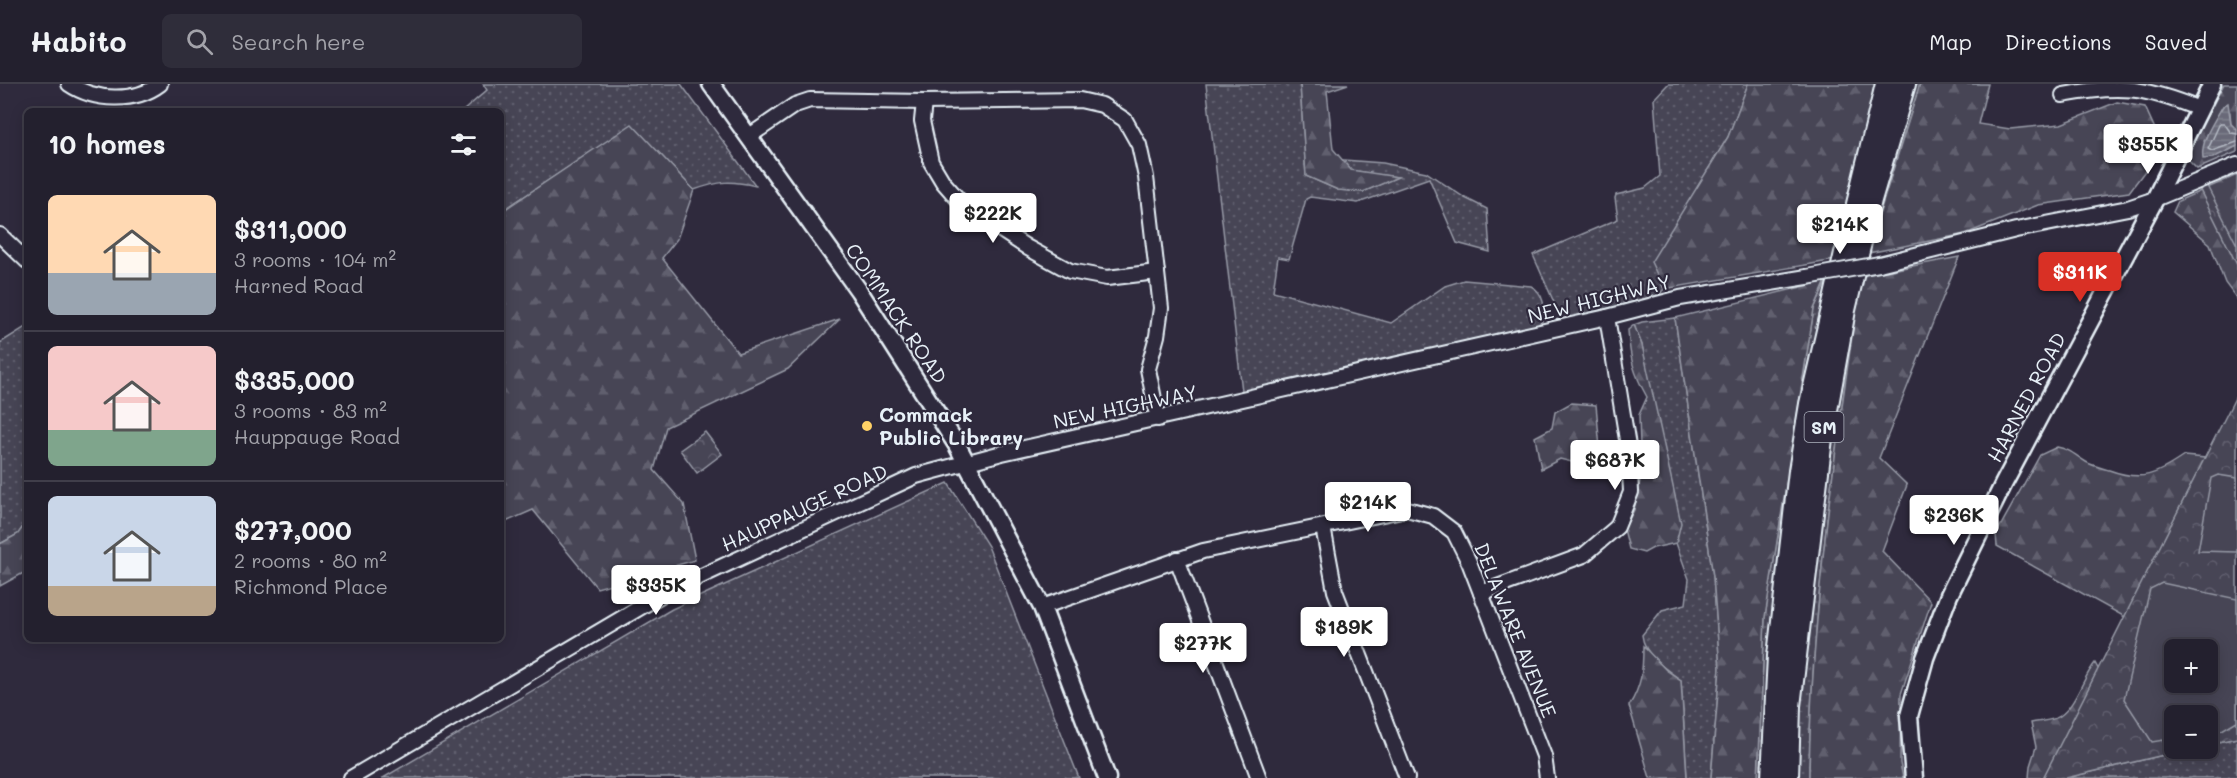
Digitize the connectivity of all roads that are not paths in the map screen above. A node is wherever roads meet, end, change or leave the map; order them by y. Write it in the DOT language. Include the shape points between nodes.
graph roads {
  1 [pos="69,84"];
  2 [pos="160,84"];
  3 [pos="711,84"];
  4 [pos="1886,84"];
  5 [pos="1905,84"];
  6 [pos="2212,84"];
  7 [pos="2063,95"];
  8 [pos="924,102"];
  9 [pos="2199,109"];
  10 [pos="748,137"];
  11 [pos="2237,165"];
  12 [pos="2155,199"];
  13 [pos="0,235"];
  14 [pos="24,258"];
  15 [pos="1157,272"];
  16 [pos="1607,317"];
  17 [pos="1158,419"];
  18 [pos="966,462"];
  19 [pos="1323,527"];
  20 [pos="1176,559"];
  21 [pos="1481,593"];
  22 [pos="1042,607"];
  23 [pos="351,778"];
  24 [pos="1107,778"];
  25 [pos="1258,778"];
  26 [pos="1407,778"];
  27 [pos="1547,778"];
  28 [pos="1772,778"];
  29 [pos="1788,778"];
  30 [pos="1914,778"];
  1 -- 2 [label="street" via="80,92 110,98 134,95"];
  3 -- 10 [label="main road, COMMACK ROAD"];
  4 -- 28 [label="highway, SM" via="1828,321 1799,471 1778,656"];
  5 -- 29 [label="highway, SM" via="1871,200 1845,310 1822,438 1790,706"];
  6 -- 9 [label="main road, HARNED ROAD"];
  7 -- 9 [label="street" via="2093,87 2126,86 2169,96"];
  8 -- 10 [label="street" via="810,100 795,105"];
  8 -- 15 [label="street" via="922,121 931,162 942,182 964,206 1070,271 1107,278"];
  8 -- 15 [label="street" via="1080,100 1102,105 1125,120 1139,145 1146,177"];
  9 -- 12 [label="main road, HARNED ROAD"];
  10 -- 18 [label="main road, COMMACK ROAD" via="860,291"];
  11 -- 12 [label="street, NEW HIGHWAY"];
  12 -- 16 [label="street, NEW HIGHWAY, bridge" via="1879,264 1680,298"];
  12 -- 30 [label="main road, HARNED ROAD" via="1949,595 1925,658 1909,716"];
  13 -- 14 [label="street"];
  15 -- 17 [label="street" via="1161,308 1148,369"];
  16 -- 17 [label="street, NEW HIGHWAY"];
  16 -- 21 [label="street" via="1631,482 1631,492 1617,526 1584,555"];
  17 -- 18 [label="street, NEW HIGHWAY"];
  18 -- 22 [label="main road, COMMACK ROAD"];
  18 -- 23 [label="street, HAUPPAUGE ROAD" via="916,476 663,594"];
  19 -- 20 [label="street, DELAWARE AVENUE" via="1203,550"];
  19 -- 21 [label="street, DELAWARE AVENUE" via="1407,509 1433,516 1454,532"];
  19 -- 26 [label="street" via="1335,591"];
  20 -- 22 [label="street, DELAWARE AVENUE"];
  20 -- 25 [label="street"];
  21 -- 27 [label="street, DELAWARE AVENUE" via="1544,756"];
  22 -- 24 [label="main road, COMMACK ROAD"];
}
